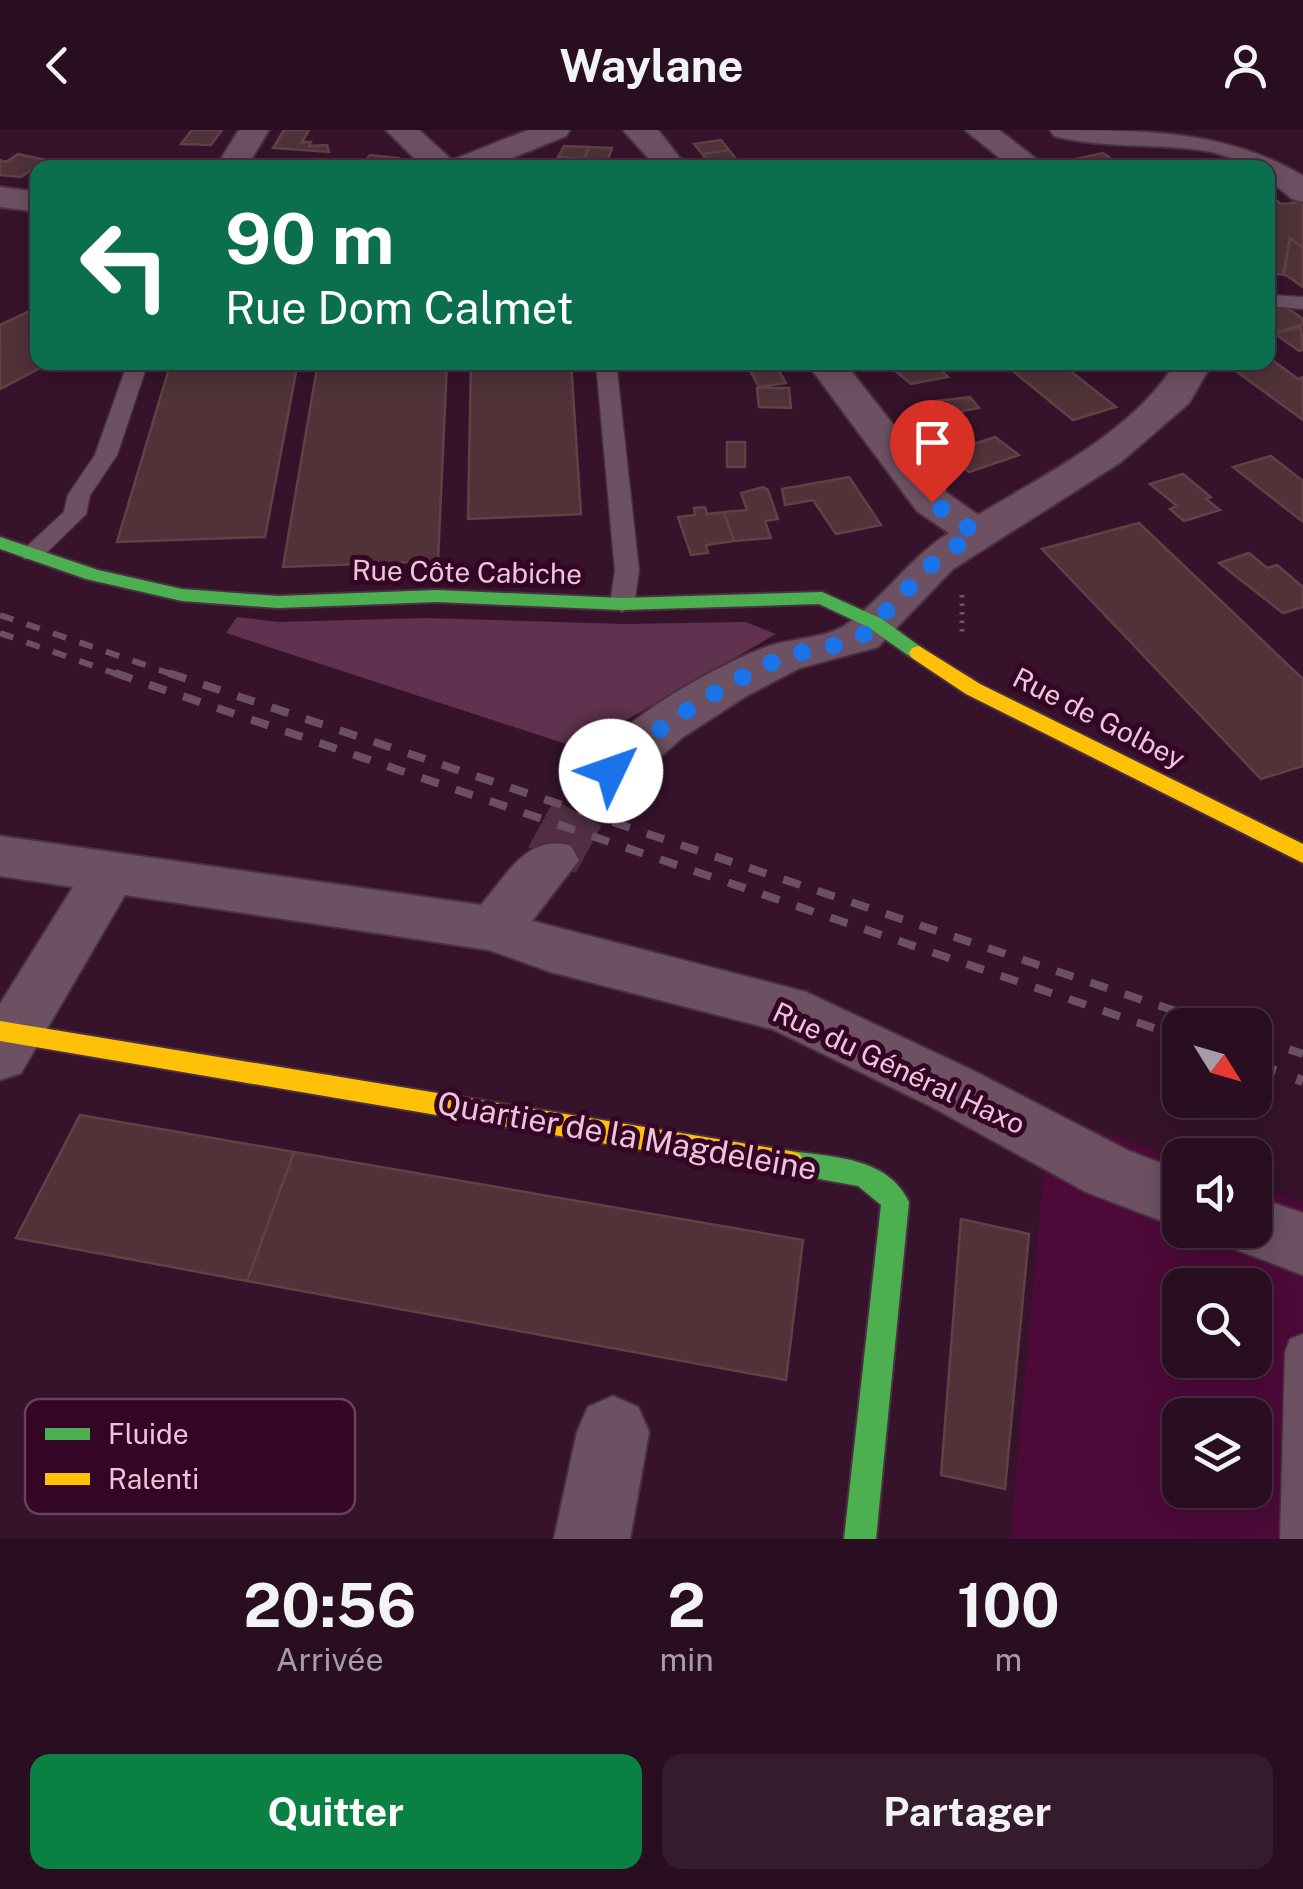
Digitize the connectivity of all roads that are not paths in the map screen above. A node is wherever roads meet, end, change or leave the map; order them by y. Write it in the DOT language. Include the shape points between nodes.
graph roads {
  1 [pos="254,130"];
  2 [pos="402,130"];
  3 [pos="555,130"];
  4 [pos="638,130"];
  5 [pos="980,130"];
  6 [pos="1064,130"];
  7 [pos="1231,148"];
  8 [pos="235,160"];
  9 [pos="435,160"];
  10 [pos="478,160"];
  11 [pos="667,160"];
  12 [pos="1021,160"];
  13 [pos="1261,160"];
  14 [pos="1275,171"];
  15 [pos="1303,192"];
  16 [pos="0,197"];
  17 [pos="30,201"];
  18 [pos="1275,302"];
  19 [pos="1303,304"];
  20 [pos="135,370"];
  21 [pos="607,370"];
  22 [pos="830,370"];
  23 [pos="1190,370"];
  24 [pos="976,533"];
  25 [pos="0,543"];
  26 [pos="32,554"];
  27 [pos="622,604"];
  28 [pos="875,623"];
  29 [pos="611,771"];
  30 [pos="1303,854"];
  31 [pos="0,856"];
  32 [pos="552,860"];
  33 [pos="111,872"];
  34 [pos="493,929"];
  35 [pos="4,1040"];
  36 [pos="1162,1192"];
  37 [pos="1272,1233"];
  38 [pos="1303,1244"];
  39 [pos="1303,1352"];
  40 [pos="613,1432"];
  41 [pos="592,1539"];
  42 [pos="860,1539"];
  43 [pos="1300,1539"];
  1 -- 8 [label="street"];
  2 -- 9 [label="street"];
  3 -- 10 [label="street"];
  4 -- 11 [label="street"];
  5 -- 12 [label="street"];
  6 -- 7 [label="street" via="1185,138"];
  7 -- 13 [label="street"];
  14 -- 15 [label="street"];
  16 -- 17 [label="street"];
  18 -- 19 [label="lane"];
  20 -- 26 [label="lane" via="106,455 80,495 76,514"];
  21 -- 27 [label="lane" via="627,571"];
  22 -- 24 [label="street" via="932,502"];
  23 -- 24 [label="street" via="1175,395 1107,453"];
  24 -- 28 [label="street" via="938,558"];
  25 -- 26 [label="street, Rue Côte Cabiche"];
  26 -- 27 [label="street, Rue Côte Cabiche" via="182,595 278,602 437,596"];
  27 -- 28 [label="street, Rue Côte Cabiche" via="822,598"];
  28 -- 29 [label="street" via="847,644 773,662 659,729"];
  28 -- 30 [label="street, Rue de Golbey" via="973,689"];
  31 -- 33 [label="street, Rue du Général Haxo"];
  32 -- 34 [label="street"];
  33 -- 34 [label="street, Rue du Général Haxo"];
  33 -- 35 [label="street, Quartier de la Magdeleine"];
  34 -- 36 [label="street, Rue du Général Haxo" via="550,950 785,1009 1108,1172"];
  35 -- 42 [label="street, Quartier de la Magdeleine" via="871,1176 888,1186 895,1202"];
  37 -- 38 [label="street"];
  39 -- 43 [label="lane"];
  40 -- 41 [label="street"];
}
